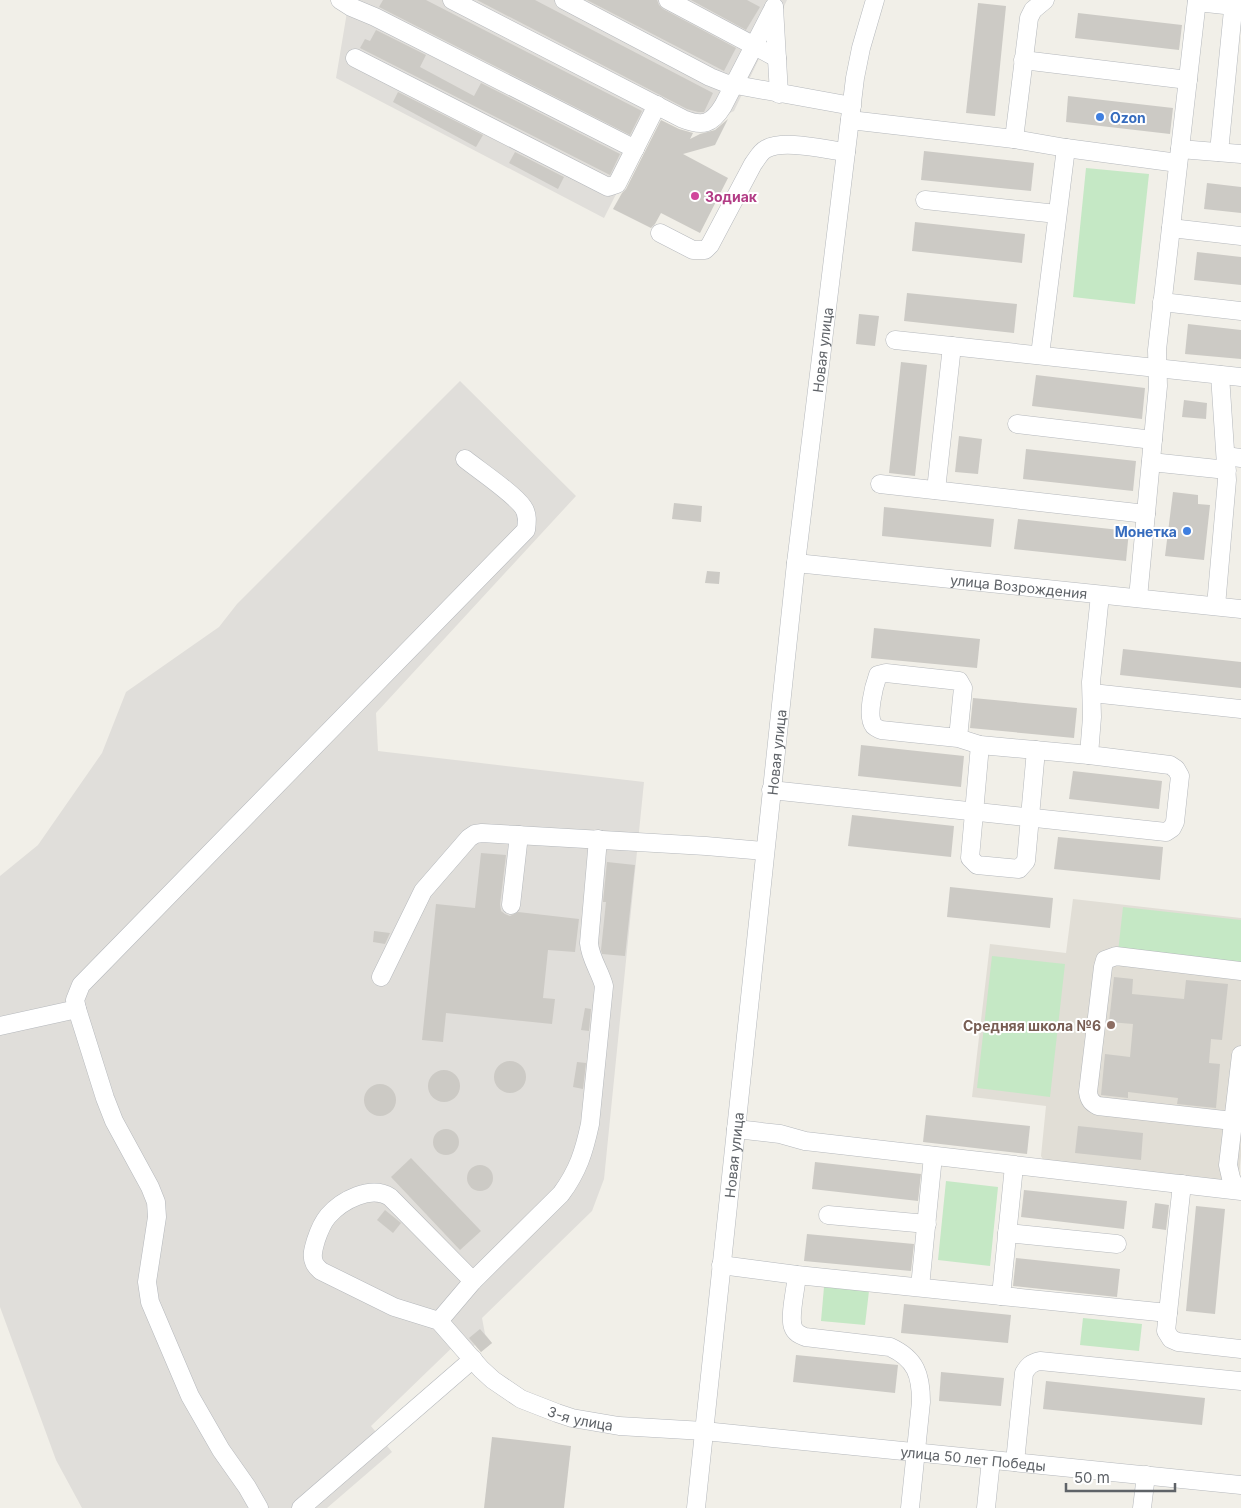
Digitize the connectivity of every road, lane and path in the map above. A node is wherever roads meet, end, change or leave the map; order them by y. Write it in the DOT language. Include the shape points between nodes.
graph roads {
  1 [pos="340,0"];
  2 [pos="452,0"];
  3 [pos="564,0"];
  4 [pos="668,0"];
  5 [pos="875,0"];
  6 [pos="1045,0"];
  7 [pos="1197,1"];
  8 [pos="772,3"];
  9 [pos="1234,3"];
  10 [pos="754,46"];
  11 [pos="355,58"];
  12 [pos="777,58"];
  13 [pos="1023,60"];
  14 [pos="1188,80"];
  15 [pos="734,86"];
  16 [pos="779,94"];
  17 [pos="657,105"];
  18 [pos="851,113"];
  19 [pos="1014,139"];
  20 [pos="1066,148"];
  21 [pos="634,149"];
  22 [pos="846,152"];
  23 [pos="1219,152"];
  24 [pos="1241,154"];
  25 [pos="1179,156"];
  26 [pos="925,200"];
  27 [pos="1057,214"];
  28 [pos="1171,228"];
  29 [pos="660,233"];
  30 [pos="1241,236"];
  31 [pos="1162,302"];
  32 [pos="1241,311"];
  33 [pos="895,340"];
  34 [pos="952,346"];
  35 [pos="1040,355"];
  36 [pos="1158,368"];
  37 [pos="1220,374"];
  38 [pos="1241,377"];
  39 [pos="1017,424"];
  40 [pos="1153,440"];
  41 [pos="465,459"];
  42 [pos="1231,461"];
  43 [pos="1151,462"];
  44 [pos="880,484"];
  45 [pos="936,490"];
  46 [pos="1146,514"];
  47 [pos="796,563"];
  48 [pos="1100,595"];
  49 [pos="1138,598"];
  50 [pos="1216,606"];
  51 [pos="1241,609"];
  52 [pos="1092,693"];
  53 [pos="1241,709"];
  54 [pos="958,738"];
  55 [pos="980,745"];
  56 [pos="1036,750"];
  57 [pos="1089,755"];
  58 [pos="771,790"];
  59 [pos="975,812"];
  60 [pos="1030,819"];
  61 [pos="519,835"];
  62 [pos="598,839"];
  63 [pos="765,851"];
  64 [pos="511,905"];
  65 [pos="1241,971"];
  66 [pos="381,977"];
  67 [pos="76,1008"];
  68 [pos="0,1026"];
  69 [pos="1241,1055"];
  70 [pos="1233,1121"];
  71 [pos="736,1129"];
  72 [pos="933,1156"];
  73 [pos="1014,1166"];
  74 [pos="1182,1184"];
  75 [pos="1239,1191"];
  76 [pos="828,1215"];
  77 [pos="927,1224"];
  78 [pos="1008,1232"];
  79 [pos="1117,1244"];
  80 [pos="721,1265"];
  81 [pos="797,1275"];
  82 [pos="473,1282"];
  83 [pos="920,1287"];
  84 [pos="1001,1296"];
  85 [pos="1168,1314"];
  86 [pos="439,1321"];
  87 [pos="1241,1349"];
  88 [pos="473,1359"];
  89 [pos="1241,1381"];
  90 [pos="704,1431"];
  91 [pos="916,1452"];
  92 [pos="991,1460"];
  93 [pos="1015,1462"];
  94 [pos="1146,1475"];
  95 [pos="1241,1484"];
  96 [pos="259,1508"];
  97 [pos="301,1508"];
  98 [pos="696,1508"];
  99 [pos="910,1508"];
  100 [pos="986,1508"];
  101 [pos="1142,1508"];
  1 -- 21 [label="street"];
  2 -- 17 [label="street"];
  3 -- 15 [label="street" via="710,77"];
  4 -- 10 [label="street"];
  5 -- 18 [label="street, Новая улица" via="855,78"];
  6 -- 13 [label="street" via="1028,18"];
  7 -- 9 [label="street"];
  7 -- 14 [label="street"];
  8 -- 10 [label="street"];
  8 -- 12 [label="street"];
  9 -- 23 [label="street"];
  10 -- 12 [label="street"];
  10 -- 15 [label="street"];
  11 -- 21 [label="street" via="608,188 617,184"];
  12 -- 16 [label="street"];
  13 -- 14 [label="street"];
  13 -- 19 [label="street"];
  14 -- 25 [label="street"];
  15 -- 16 [label="street"];
  15 -- 17 [label="street" via="717,116 708,122 694,123"];
  16 -- 18 [label="street"];
  17 -- 21 [label="street"];
  18 -- 19 [label="street"];
  18 -- 22 [label="street, Новая улица"];
  19 -- 20 [label="street"];
  20 -- 25 [label="street"];
  20 -- 27 [label="street"];
  22 -- 29 [label="street" via="789,145 768,148 753,164 705,250 693,250"];
  22 -- 47 [label="street, Новая улица"];
  23 -- 24 [label="street"];
  23 -- 25 [label="street"];
  25 -- 28 [label="street"];
  26 -- 27 [label="street"];
  27 -- 35 [label="street"];
  28 -- 30 [label="street"];
  28 -- 31 [label="street"];
  31 -- 32 [label="street"];
  31 -- 36 [label="street"];
  33 -- 34 [label="street"];
  34 -- 35 [label="street"];
  34 -- 45 [label="street"];
  35 -- 36 [label="street"];
  36 -- 37 [label="street"];
  36 -- 40 [label="street"];
  37 -- 38 [label="street"];
  37 -- 42 [label="street"];
  39 -- 40 [label="street"];
  40 -- 43 [label="street"];
  41 -- 67 [label="street" via="524,508 526,530 81,985 75,1000"];
  42 -- 43 [label="street"];
  42 -- 50 [label="street"];
  43 -- 46 [label="street"];
  44 -- 45 [label="street"];
  45 -- 46 [label="street"];
  46 -- 49 [label="street"];
  47 -- 48 [label="street, улица Возрождения"];
  47 -- 58 [label="street, Новая улица"];
  48 -- 49 [label="street, улица Возрождения"];
  48 -- 52 [label="street"];
  49 -- 50 [label="street, улица Возрождения"];
  50 -- 51 [label="street, улица Возрождения"];
  52 -- 53 [label="street"];
  52 -- 57 [label="street"];
  54 -- 54 [label="street" via="881,730 874,726 870,717 878,676 886,673 960,681 963,688"];
  54 -- 55 [label="street"];
  55 -- 56 [label="street"];
  55 -- 59 [label="street"];
  56 -- 57 [label="street"];
  56 -- 60 [label="street"];
  57 -- 60 [label="street" via="1170,765 1176,769 1180,776 1172,828 1166,832"];
  58 -- 59 [label="street"];
  58 -- 63 [label="street, Новая улица"];
  59 -- 60 [label="street"];
  59 -- 60 [label="street" via="970,858 977,865 1018,869 1026,861"];
  61 -- 62 [label="street"];
  61 -- 64 [label="street"];
  61 -- 66 [label="street" via="482,833 469,838 423,891"];
  62 -- 63 [label="street"];
  62 -- 82 [label="street" via="588,943 604,986 586,1146 573,1178 561,1194"];
  63 -- 71 [label="street, Новая улица"];
  65 -- 70 [label="street" via="1116,956 1105,960 1088,1092 1089,1099 1098,1106"];
  67 -- 68 [label="street"];
  67 -- 96 [label="street" via="104,1098 156,1202 157,1217 147,1282 150,1302 195,1404"];
  69 -- 70 [label="street"];
  70 -- 75 [label="street" via="1228,1165"];
  71 -- 72 [label="street" via="780,1134 805,1141"];
  71 -- 80 [label="street, Новая улица"];
  72 -- 73 [label="street"];
  72 -- 77 [label="street"];
  73 -- 74 [label="street"];
  73 -- 78 [label="street"];
  74 -- 75 [label="street"];
  74 -- 85 [label="street"];
  76 -- 77 [label="street"];
  77 -- 83 [label="street"];
  78 -- 79 [label="street"];
  78 -- 84 [label="street"];
  80 -- 81 [label="street"];
  80 -- 90 [label="street, Новая улица"];
  81 -- 83 [label="street"];
  81 -- 91 [label="street" via="792,1319 797,1333 805,1337 890,1347 910,1359 916,1368 921,1390"];
  82 -- 86 [label="street"];
  82 -- 86 [label="street" via="386,1194 374,1192 350,1199 327,1217 313,1255 314,1264 321,1271 394,1307"];
  83 -- 84 [label="street"];
  84 -- 85 [label="street"];
  85 -- 87 [label="street" via="1166,1330 1171,1339"];
  86 -- 88 [label="street, 3-я улица"];
  88 -- 90 [label="street, 3-я улица" via="506,1390 557,1414 619,1426"];
  88 -- 97 [label="street"];
  89 -- 93 [label="street" via="1032,1362 1024,1374"];
  90 -- 91 [label="street, улица 50 лет Победы"];
  90 -- 98 [label="street, Новая улица"];
  91 -- 92 [label="street, улица 50 лет Победы"];
  91 -- 99 [label="street"];
  92 -- 93 [label="street, улица 50 лет Победы"];
  92 -- 100 [label="street"];
  93 -- 94 [label="street, улица 50 лет Победы"];
  94 -- 95 [label="street, улица 50 лет Победы"];
  94 -- 101 [label="street"];
}
